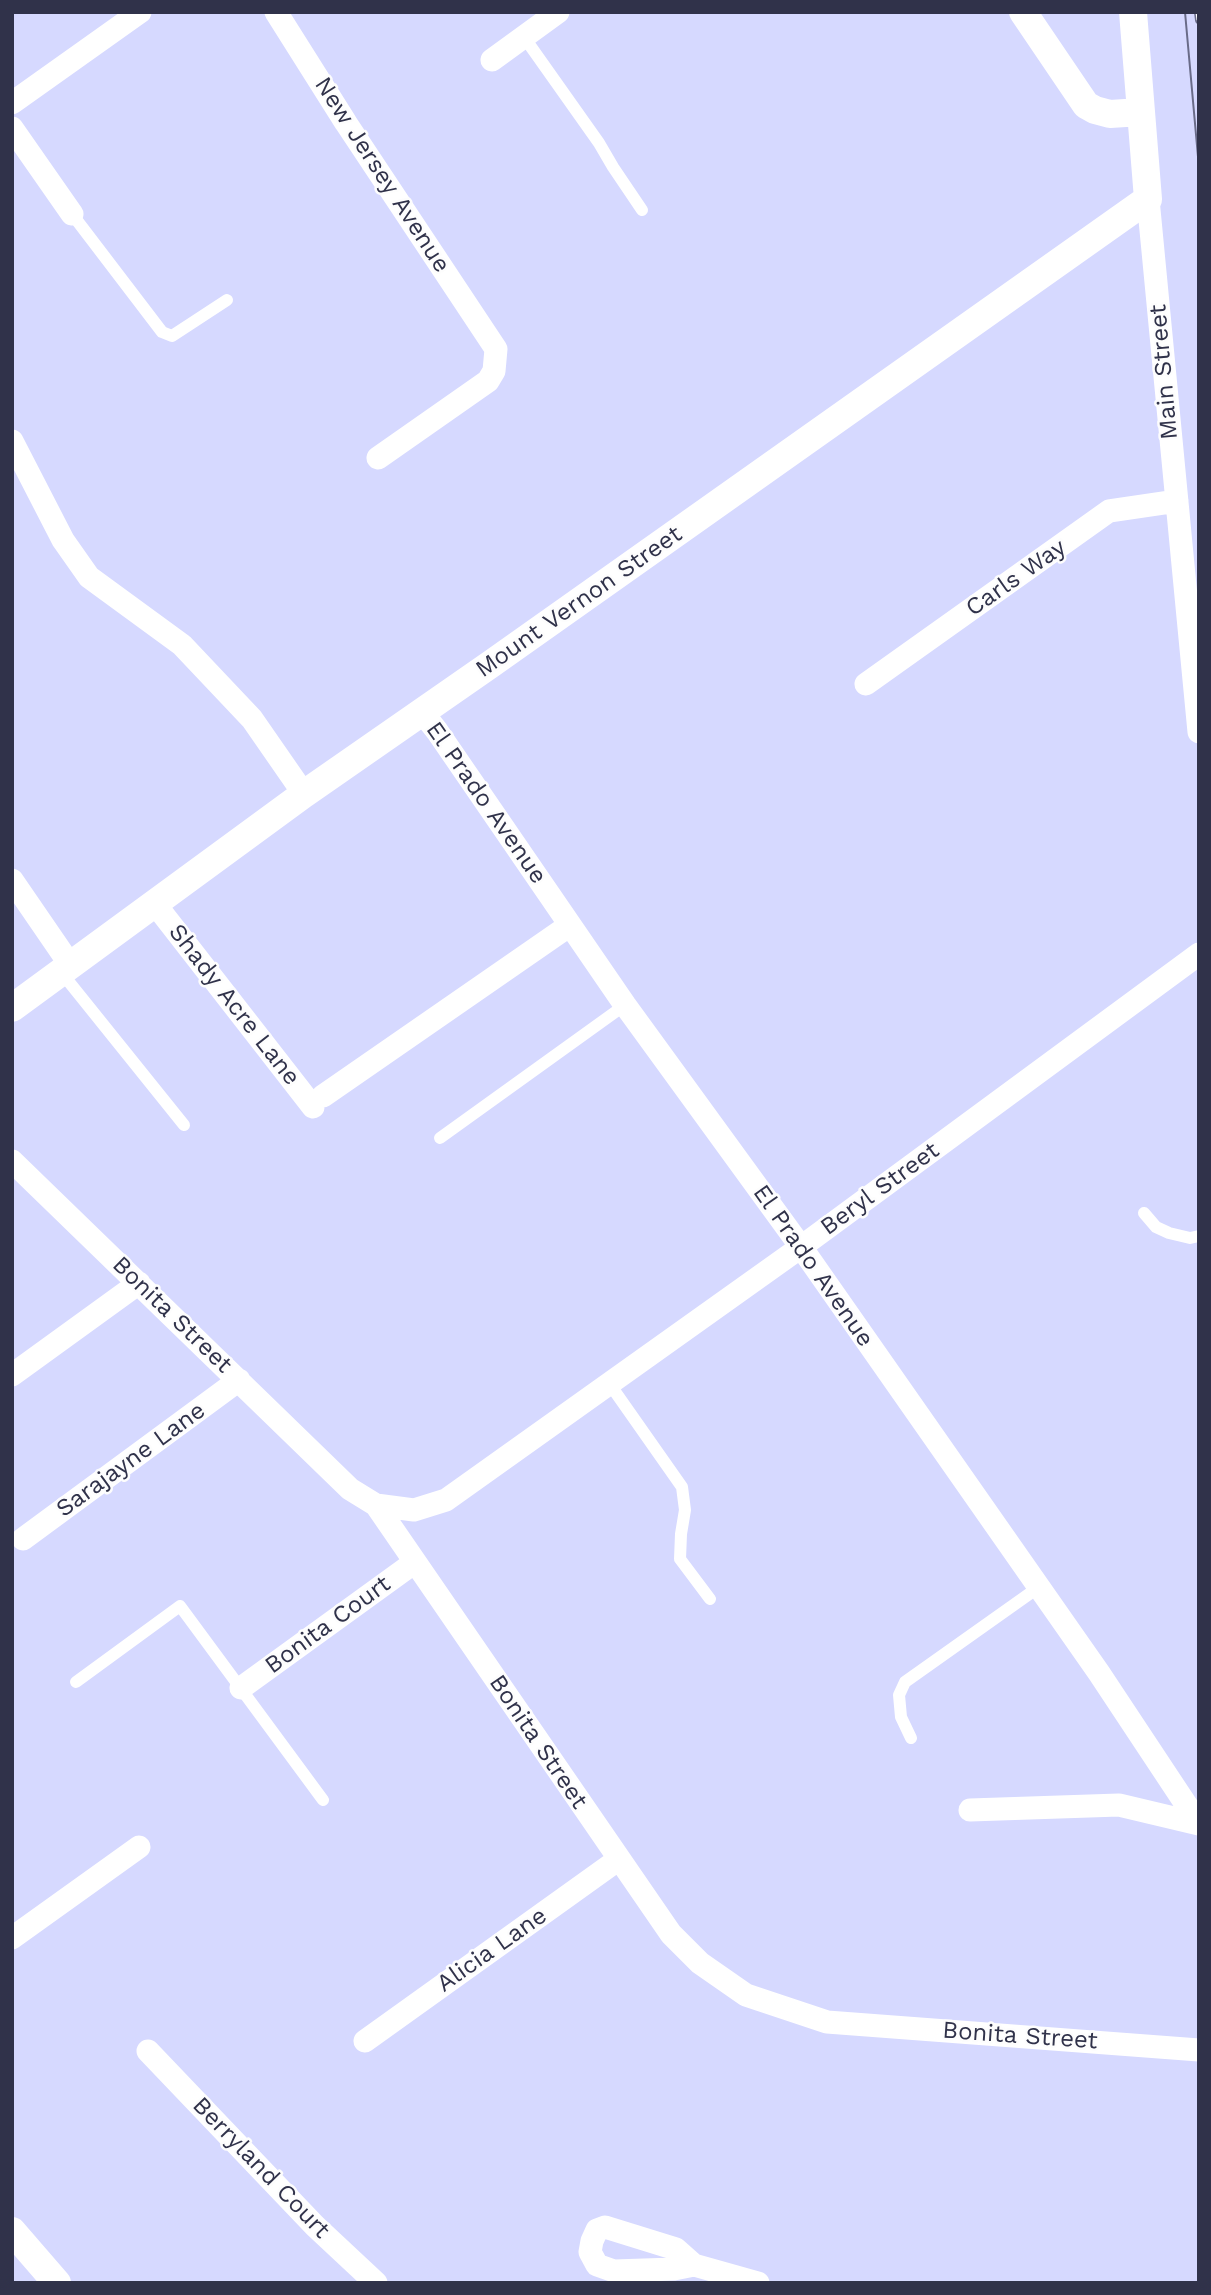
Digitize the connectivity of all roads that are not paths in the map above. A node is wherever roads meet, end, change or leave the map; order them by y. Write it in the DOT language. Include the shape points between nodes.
graph roads {
  1 [pos="140,12"];
  2 [pos="276,12"];
  3 [pos="558,12"];
  4 [pos="1023,12"];
  5 [pos="1133,12"];
  6 [pos="524,37"];
  7 [pos="492,60"];
  8 [pos="12,103"];
  9 [pos="1141,112"];
  10 [pos="12,128"];
  11 [pos="1148,199"];
  12 [pos="642,210"];
  13 [pos="72,214"];
  14 [pos="227,300"];
  15 [pos="12,440"];
  16 [pos="378,458"];
  17 [pos="1177,501"];
  18 [pos="866,684"];
  19 [pos="422,712"];
  20 [pos="1199,732"];
  21 [pos="304,794"];
  22 [pos="12,880"];
  23 [pos="155,904"];
  24 [pos="570,925"];
  25 [pos="1199,954"];
  26 [pos="66,969"];
  27 [pos="625,1005"];
  28 [pos="12,1008"];
  29 [pos="184,1125"];
  30 [pos="440,1138"];
  31 [pos="12,1161"];
  32 [pos="1144,1213"];
  33 [pos="1199,1236"];
  34 [pos="800,1247"];
  35 [pos="139,1283"];
  36 [pos="12,1375"];
  37 [pos="239,1380"];
  38 [pos="609,1383"];
  39 [pos="376,1505"];
  40 [pos="23,1539"];
  41 [pos="415,1562"];
  42 [pos="1039,1587"];
  43 [pos="710,1599"];
  44 [pos="76,1682"];
  45 [pos="240,1688"];
  46 [pos="911,1738"];
  47 [pos="323,1800"];
  48 [pos="970,1810"];
  49 [pos="1199,1824"];
  50 [pos="139,1847"];
  51 [pos="619,1860"];
  52 [pos="12,1938"];
  53 [pos="365,2041"];
  54 [pos="1199,2050"];
  55 [pos="148,2051"];
  56 [pos="12,2231"];
  57 [pos="694,2265"];
  58 [pos="57,2283"];
  59 [pos="376,2283"];
  60 [pos="758,2283"];
  1 -- 8 [label="street"];
  2 -- 16 [label="street, New Jersey Avenue" via="496,349 488,381"];
  3 -- 6 [label="street"];
  4 -- 9 [label="street" via="1086,105 1110,114"];
  5 -- 9 [label="street, Main Street"];
  6 -- 7 [label="street"];
  6 -- 12 [label="lane"];
  9 -- 11 [label="street, Main Street"];
  10 -- 13 [label="street"];
  11 -- 17 [label="street, Main Street"];
  11 -- 19 [label="street, Mount Vernon Street"];
  13 -- 14 [label="lane" via="162,332 172,336"];
  15 -- 21 [label="street" via="63,540 89,577 182,645 252,719"];
  17 -- 18 [label="street, Carls Way" via="1109,512"];
  17 -- 20 [label="street, Main Street"];
  19 -- 21 [label="street, Mount Vernon Street"];
  19 -- 24 [label="street, El Prado Avenue"];
  21 -- 23 [label="street, Mount Vernon Street"];
  22 -- 26 [label="street"];
  23 -- 24 [label="street, Shady Acre Lane" via="318,1102"];
  23 -- 26 [label="street, Mount Vernon Street"];
  24 -- 27 [label="street, El Prado Avenue"];
  25 -- 34 [label="street, Beryl Street"];
  26 -- 28 [label="street, Mount Vernon Street"];
  26 -- 29 [label="lane"];
  27 -- 30 [label="lane"];
  27 -- 34 [label="street, El Prado Avenue"];
  31 -- 35 [label="street, Bonita Street"];
  32 -- 33 [label="lane" via="1169,1233"];
  34 -- 38 [label="street, Beryl Street"];
  34 -- 42 [label="street, El Prado Avenue"];
  35 -- 36 [label="street"];
  35 -- 37 [label="street, Bonita Street"];
  37 -- 39 [label="street, Bonita Street" via="350,1489"];
  37 -- 40 [label="street, Sarajayne Lane"];
  38 -- 39 [label="street, Beryl Street" via="446,1500 414,1510"];
  38 -- 43 [label="lane" via="682,1487 685,1510 680,1559"];
  39 -- 41 [label="street, Bonita Street"];
  41 -- 45 [label="street, Bonita Court"];
  41 -- 51 [label="street, Bonita Street"];
  42 -- 46 [label="lane" via="905,1682 899,1695 901,1717"];
  42 -- 49 [label="street, El Prado Avenue"];
  44 -- 45 [label="lane" via="180,1606"];
  45 -- 47 [label="lane"];
  48 -- 49 [label="street" via="1119,1805"];
  50 -- 52 [label="street"];
  51 -- 53 [label="street, Alicia Lane"];
  51 -- 54 [label="street, Bonita Street" via="671,1934 700,1963 746,1995 827,2022"];
  55 -- 59 [label="street, Berryland Court" via="315,2226"];
  56 -- 58 [label="street"];
  57 -- 60 [label="street"];
}
